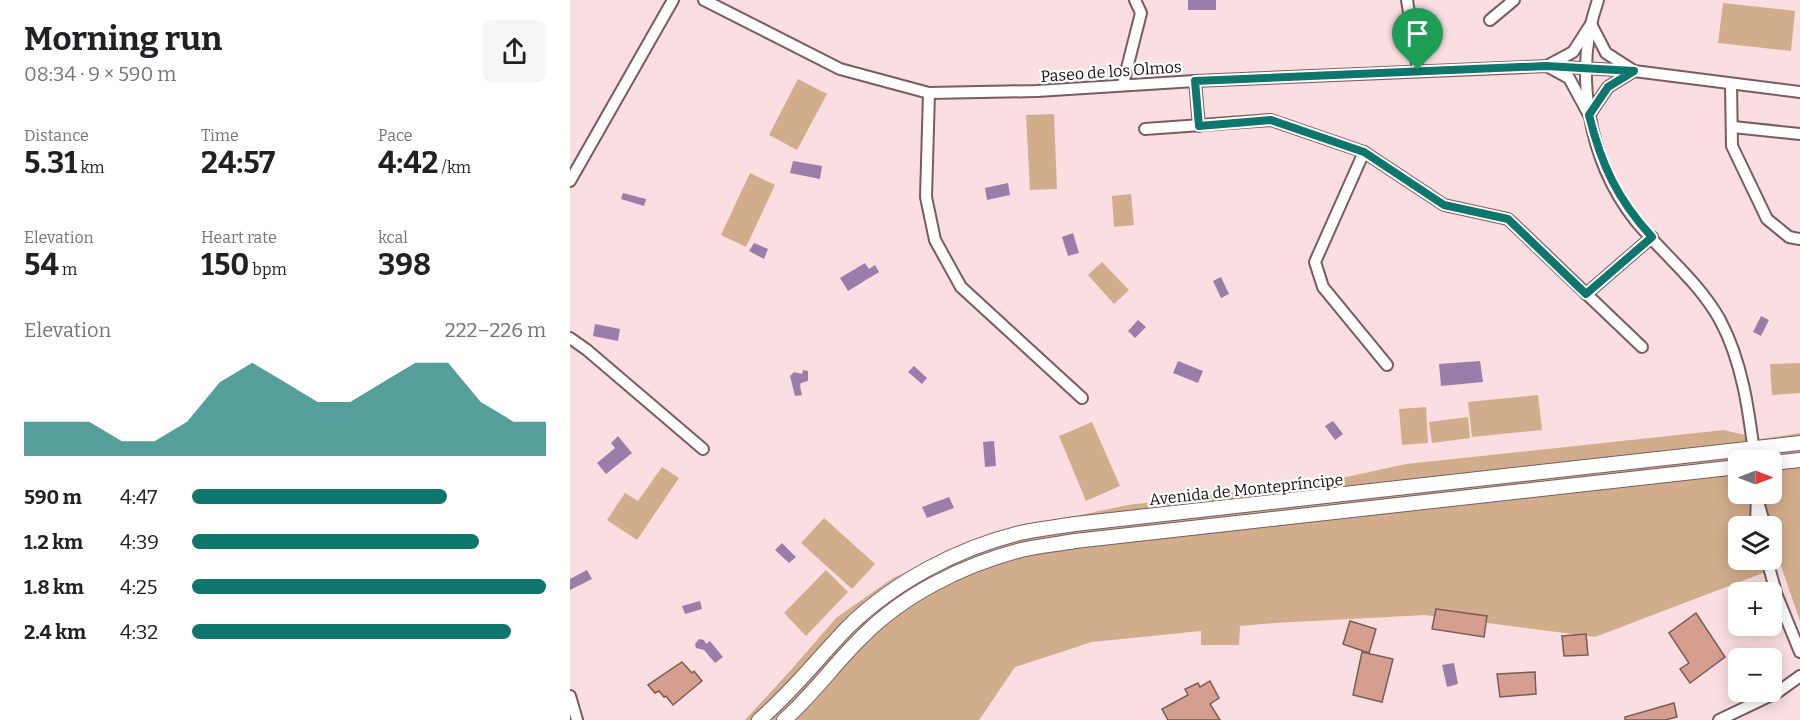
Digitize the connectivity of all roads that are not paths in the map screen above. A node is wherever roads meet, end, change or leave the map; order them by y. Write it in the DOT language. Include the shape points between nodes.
graph roads {
  1 [pos="673,0"];
  2 [pos="704,0"];
  3 [pos="1135,0"];
  4 [pos="1407,0"];
  5 [pos="1514,0"];
  6 [pos="1598,0"];
  7 [pos="1490,20"];
  8 [pos="1591,24"];
  9 [pos="1546,66"];
  10 [pos="1586,67"];
  11 [pos="1418,70"];
  12 [pos="1634,71"];
  13 [pos="1195,81"];
  14 [pos="1123,84"];
  15 [pos="1731,84"];
  16 [pos="1800,92"];
  17 [pos="929,93"];
  18 [pos="1589,115"];
  19 [pos="1199,126"];
  20 [pos="1733,127"];
  21 [pos="1145,129"];
  22 [pos="1800,134"];
  23 [pos="1364,152"];
  24 [pos="570,181"];
  25 [pos="1652,237"];
  26 [pos="1800,239"];
  27 [pos="1586,294"];
  28 [pos="570,338"];
  29 [pos="1641,347"];
  30 [pos="1387,365"];
  31 [pos="1082,398"];
  32 [pos="1800,443"];
  33 [pos="702,449"];
  34 [pos="1753,450"];
  35 [pos="1773,450"];
  36 [pos="1728,458"];
  37 [pos="1800,460"];
  38 [pos="1782,463"];
  39 [pos="1728,468"];
  40 [pos="1770,570"];
  41 [pos="1800,652"];
  42 [pos="1800,676"];
  43 [pos="570,696"];
  44 [pos="577,720"];
  45 [pos="759,720"];
  46 [pos="783,720"];
  47 [pos="1719,720"];
  1 -- 24 [label="street"];
  2 -- 17 [label="street, Paseo de los Olmos" via="840,69"];
  3 -- 14 [label="street" via="1141,13"];
  4 -- 11 [label="street"];
  5 -- 7 [label="street"];
  6 -- 8 [label="street"];
  8 -- 9 [label="street, Paseo de los Olmos" via="1573,52"];
  8 -- 10 [label="street"];
  8 -- 12 [label="street, Paseo de los Olmos" via="1606,53"];
  9 -- 10 [label="street, Paseo de los Olmos"];
  9 -- 11 [label="street, Paseo de los Olmos"];
  9 -- 18 [label="street" via="1569,78"];
  10 -- 12 [label="street, Paseo de los Olmos"];
  10 -- 18 [label="street"];
  11 -- 13 [label="street, Paseo de los Olmos"];
  12 -- 15 [label="street, Paseo de los Olmos"];
  12 -- 18 [label="street" via="1608,87"];
  13 -- 14 [label="street, Paseo de los Olmos"];
  13 -- 19 [label="street"];
  14 -- 17 [label="street, Paseo de los Olmos" via="1037,91"];
  15 -- 16 [label="street, Paseo de los Olmos"];
  15 -- 20 [label="street"];
  17 -- 31 [label="street" via="926,197 935,240 961,287"];
  18 -- 25 [label="street" via="1598,152 1615,187"];
  19 -- 21 [label="street"];
  19 -- 23 [label="street" via="1271,120"];
  20 -- 22 [label="street"];
  20 -- 26 [label="street" via="1732,146 1767,219 1789,237"];
  23 -- 27 [label="street" via="1444,205 1508,219"];
  23 -- 30 [label="street" via="1315,262 1323,287"];
  25 -- 27 [label="street"];
  25 -- 34 [label="street" via="1697,286 1733,347 1746,394"];
  27 -- 29 [label="street"];
  28 -- 33 [label="street"];
  32 -- 35 [label="street, Avenida de Montepríncipe"];
  36 -- 45 [label="street, Avenida de Montepríncipe" via="1075,524 1020,533 960,553 887,595 850,626"];
  37 -- 38 [label="street"];
  39 -- 46 [label="street, Avenida de Montepríncipe" via="1076,540 1024,550 988,560 895,609 864,634"];
  40 -- 41 [label="street"];
  42 -- 47 [label="street" via="1778,692"];
  43 -- 44 [label="street"];
}
